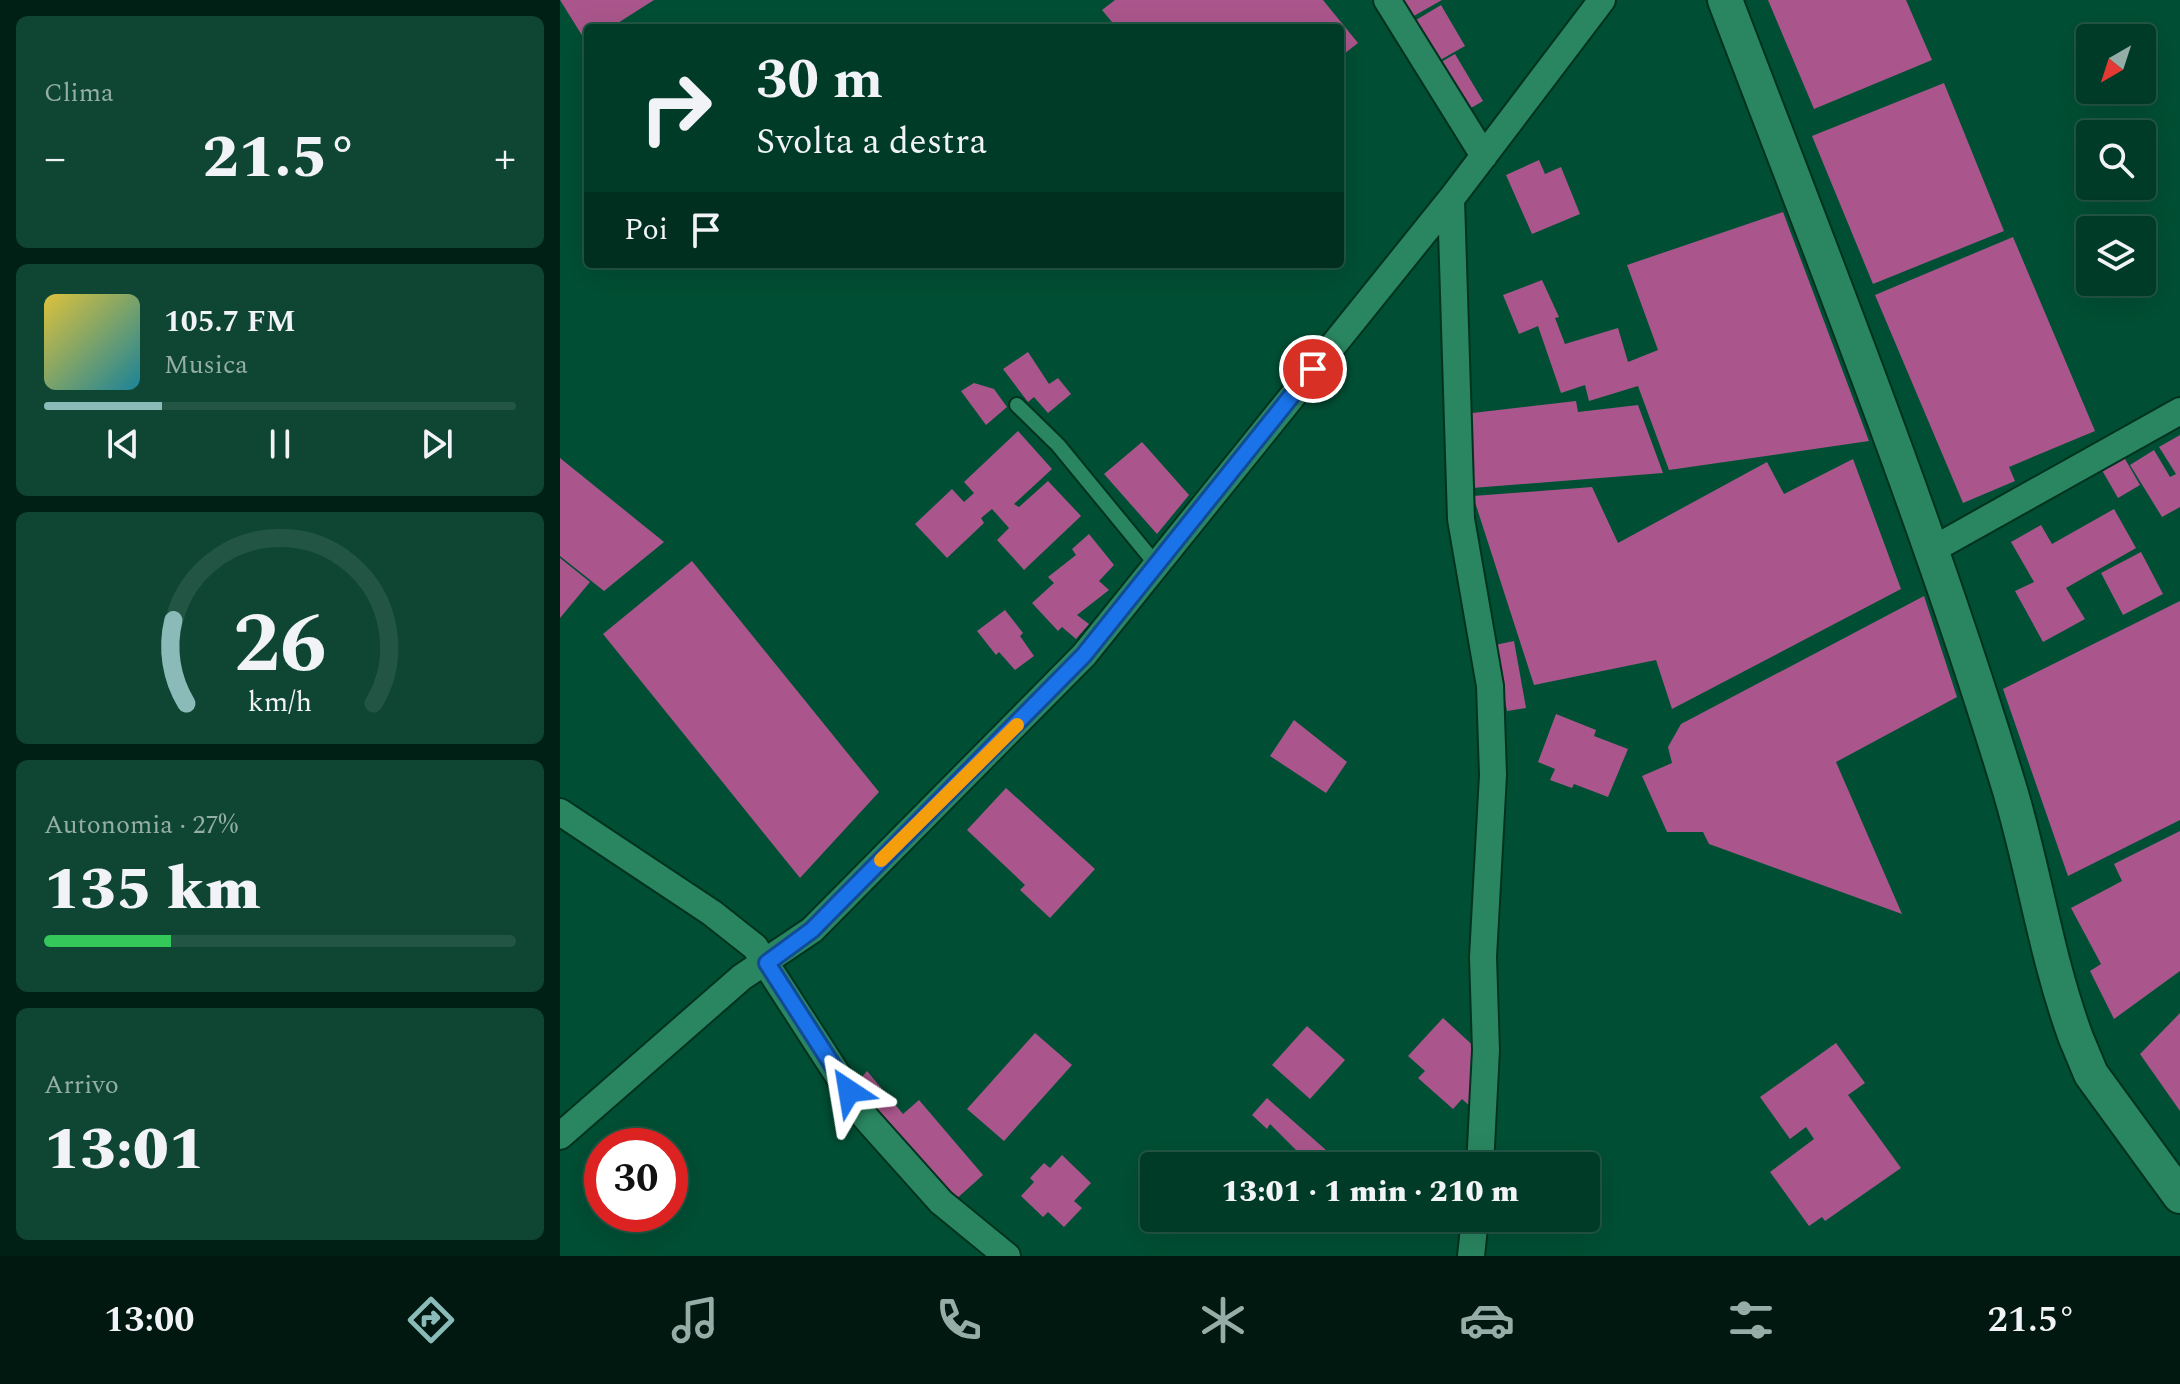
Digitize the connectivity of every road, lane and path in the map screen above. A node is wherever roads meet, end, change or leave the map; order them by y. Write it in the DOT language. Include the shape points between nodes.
graph roads {
  1 [pos="1387,0"];
  2 [pos="1602,0"];
  3 [pos="1725,0"];
  4 [pos="1484,156"];
  5 [pos="1451,199"];
  6 [pos="1017,405"];
  7 [pos="2180,411"];
  8 [pos="1930,551"];
  9 [pos="1155,563"];
  10 [pos="560,812"];
  11 [pos="767,963"];
  12 [pos="560,1136"];
  13 [pos="1481,1152"];
  14 [pos="2180,1196"];
  15 [pos="1474,1232"];
  16 [pos="1007,1256"];
  17 [pos="1471,1256"];
  1 -- 4 [label="street"];
  2 -- 4 [label="street"];
  3 -- 8 [label="street"];
  4 -- 5 [label="street"];
  5 -- 9 [label="street"];
  5 -- 13 [label="street" via="1461,519 1490,686 1493,760"];
  6 -- 9 [label="lane" via="1058,445"];
  7 -- 8 [label="street"];
  8 -- 14 [label="street" via="2009,788 2076,1038 2091,1074"];
  9 -- 11 [label="street" via="1084,655 1033,708 812,930"];
  10 -- 11 [label="street" via="712,913"];
  11 -- 12 [label="street" via="742,977"];
  11 -- 16 [label="street" via="865,1117 941,1202"];
  15 -- 17 [label="street"];
}
